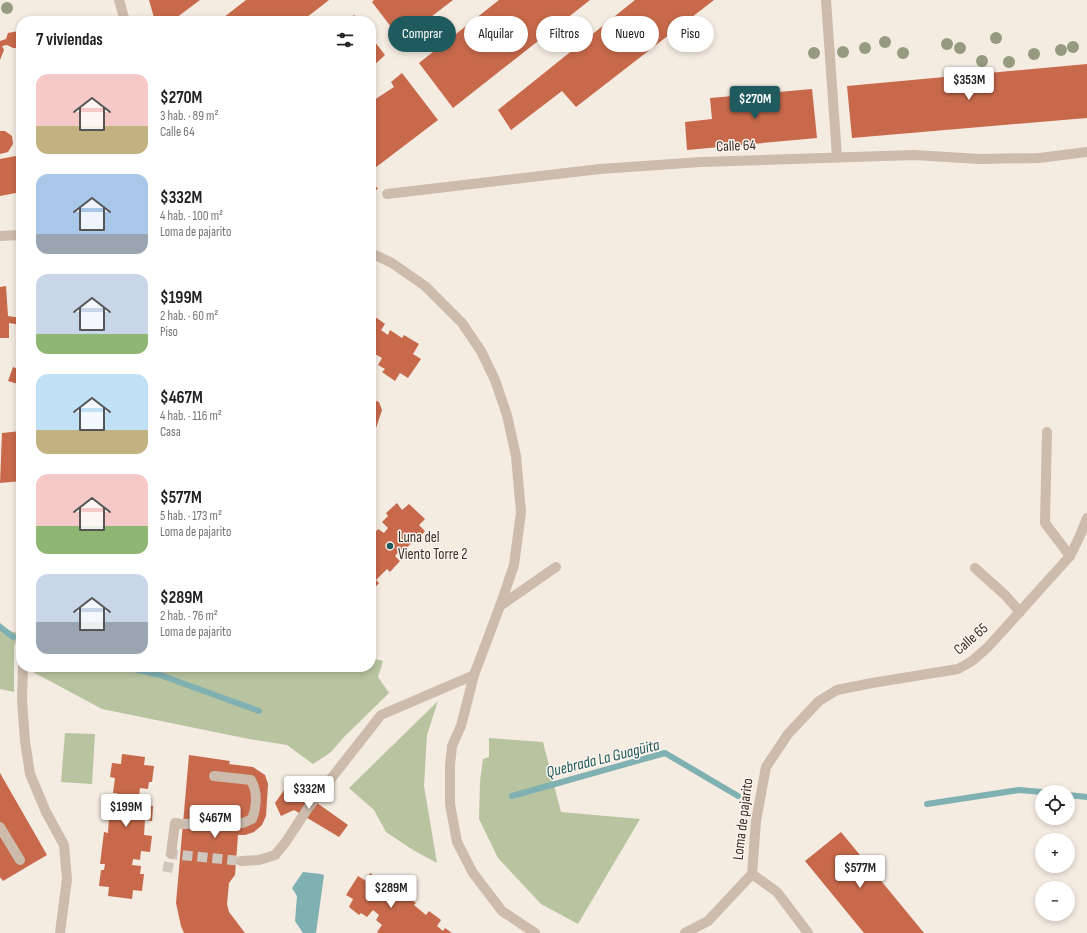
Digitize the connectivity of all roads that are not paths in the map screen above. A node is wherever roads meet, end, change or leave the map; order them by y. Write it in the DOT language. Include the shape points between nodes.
graph roads {
  1 [pos="119,0"];
  2 [pos="826,0"];
  3 [pos="124,16"];
  4 [pos="1087,152"];
  5 [pos="837,157"];
  6 [pos="387,194"];
  7 [pos="16,235"];
  8 [pos="0,236"];
  9 [pos="376,255"];
  10 [pos="1047,432"];
  11 [pos="1087,518"];
  12 [pos="1070,556"];
  13 [pos="556,567"];
  14 [pos="975,568"];
  15 [pos="500,606"];
  16 [pos="1020,612"];
  17 [pos="23,672"];
  18 [pos="474,675"];
  19 [pos="788,734"];
  20 [pos="214,776"];
  21 [pos="181,824"];
  22 [pos="230,824"];
  23 [pos="0,827"];
  24 [pos="171,854"];
  25 [pos="20,860"];
  26 [pos="241,861"];
  27 [pos="752,874"];
  28 [pos="60,933"];
  29 [pos="535,933"];
  30 [pos="685,933"];
  31 [pos="808,933"];
  1 -- 3 [label="street"];
  2 -- 5 [label="street"];
  4 -- 5 [label="street, Calle 64" via="1039,158 980,159 914,155"];
  5 -- 6 [label="street, Calle 64" via="600,169"];
  7 -- 8 [label="street"];
  9 -- 15 [label="street" via="424,286 462,323 481,351 495,380 507,415 516,456 521,512 514,565"];
  10 -- 12 [label="street" via="1044,523"];
  11 -- 12 [label="street, Calle 65"];
  12 -- 16 [label="street, Calle 65"];
  13 -- 15 [label="street"];
  14 -- 16 [label="street"];
  15 -- 18 [label="street"];
  16 -- 19 [label="street, Calle 65" via="988,647 958,669 837,690 819,701"];
  17 -- 28 [label="street" via="22,700 30,774 64,845 66,879"];
  18 -- 26 [label="street" via="381,715 308,808 286,843 275,855 259,860"];
  18 -- 29 [label="street" via="461,726 452,746 450,804 456,842 473,873 502,911"];
  19 -- 27 [label="street, Loma de pajarito" via="766,767 756,821"];
  20 -- 22 [label="street" via="251,780 256,788 256,808 252,819"];
  21 -- 24 [label="street" via="175,823"];
  23 -- 25 [label="street"];
  27 -- 30 [label="street, Loma de pajarito" via="708,921"];
  27 -- 31 [label="street" via="777,892"];
}
